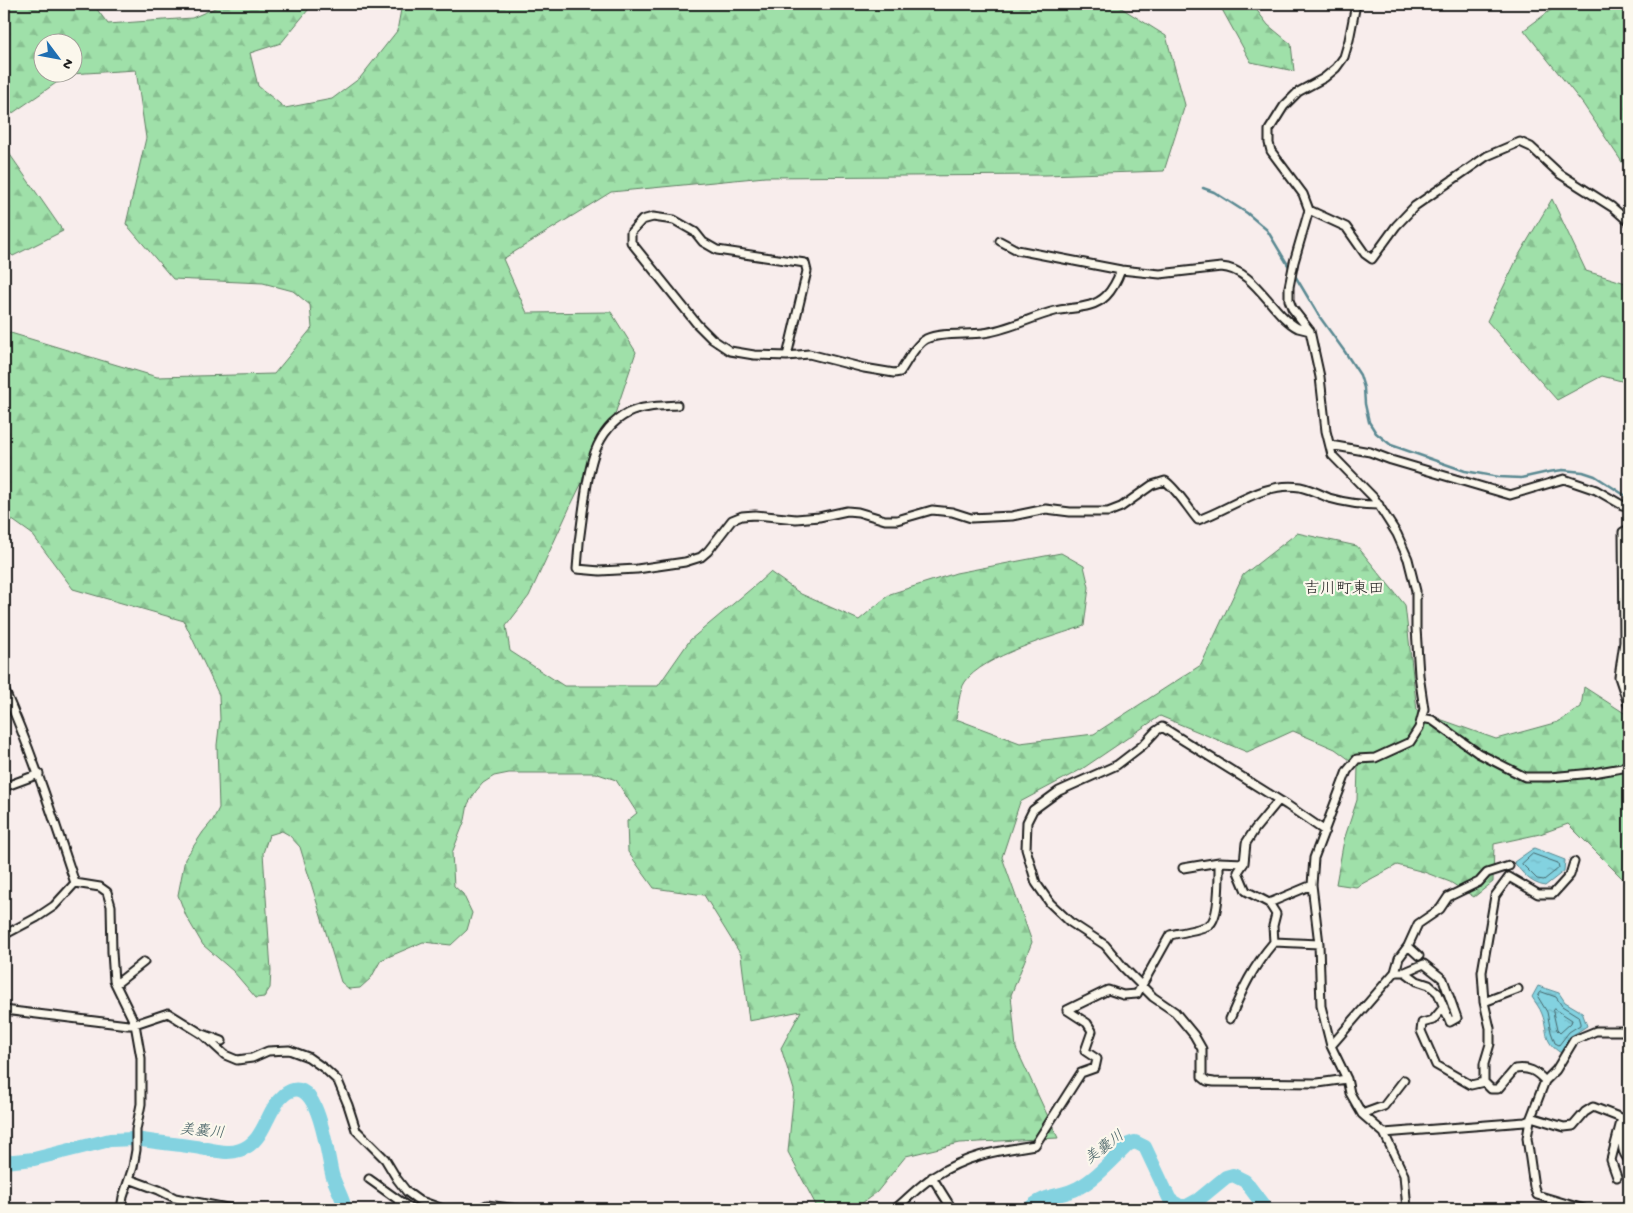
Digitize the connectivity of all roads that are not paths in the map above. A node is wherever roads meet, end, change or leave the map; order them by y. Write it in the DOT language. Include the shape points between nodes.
graph roads {
  1 [pos="1356,4"];
  2 [pos="1309,210"];
  3 [pos="1629,222"];
  4 [pos="1000,241"];
  5 [pos="1121,270"];
  6 [pos="1310,331"];
  7 [pos="787,356"];
  8 [pos="677,405"];
  9 [pos="1330,445"];
  10 [pos="1379,505"];
  11 [pos="1629,506"];
  12 [pos="1629,529"];
  13 [pos="4,689"];
  14 [pos="1629,708"];
  15 [pos="1422,718"];
  16 [pos="1629,765"];
  17 [pos="39,774"];
  18 [pos="4,787"];
  19 [pos="1279,800"];
  20 [pos="1325,831"];
  21 [pos="1219,862"];
  22 [pos="1574,862"];
  23 [pos="1244,863"];
  24 [pos="1509,866"];
  25 [pos="1184,868"];
  26 [pos="75,883"];
  27 [pos="1312,885"];
  28 [pos="1270,903"];
  29 [pos="4,934"];
  30 [pos="1274,942"];
  31 [pos="1318,944"];
  32 [pos="1408,946"];
  33 [pos="1419,956"];
  34 [pos="144,962"];
  35 [pos="1395,972"];
  36 [pos="1405,972"];
  37 [pos="116,984"];
  38 [pos="1142,986"];
  39 [pos="1518,990"];
  40 [pos="1484,1002"];
  41 [pos="1444,1007"];
  42 [pos="4,1010"];
  43 [pos="1230,1018"];
  44 [pos="135,1024"];
  45 [pos="1629,1031"];
  46 [pos="202,1034"];
  47 [pos="222,1041"];
  48 [pos="1331,1046"];
  49 [pos="1346,1079"];
  50 [pos="1404,1080"];
  51 [pos="1545,1080"];
  52 [pos="1484,1082"];
  53 [pos="1362,1114"];
  54 [pos="1531,1119"];
  55 [pos="1626,1120"];
  56 [pos="1384,1134"];
  57 [pos="1629,1160"];
  58 [pos="932,1177"];
  59 [pos="1617,1177"];
  60 [pos="129,1179"];
  61 [pos="369,1179"];
  62 [pos="1407,1205"];
  63 [pos="122,1209"];
  64 [pos="232,1209"];
  65 [pos="411,1209"];
  66 [pos="443,1209"];
  67 [pos="479,1209"];
  68 [pos="518,1209"];
  69 [pos="895,1209"];
  70 [pos="952,1209"];
  71 [pos="1584,1209"];
  1 -- 2 [label="street" via="1344,57 1324,78 1298,92 1284,106 1269,130 1271,151 1303,194"];
  2 -- 3 [label="street" via="1346,227 1365,254 1372,258 1415,206 1487,156 1520,142"];
  2 -- 6 [label="street" via="1294,262 1289,300"];
  4 -- 5 [label="street" via="1024,252"];
  5 -- 6 [label="street" via="1160,274 1230,267 1247,278 1290,322"];
  5 -- 7 [label="street" via="1106,296 1084,307 1054,311 983,333 926,339 900,372 864,368 809,354"];
  6 -- 9 [label="street"];
  7 -- 7 [label="street" via="730,351 712,339 631,242 631,232 642,220 653,217 674,220 717,250 806,263"];
  8 -- 10 [label="street" via="630,412 608,428 597,446 586,484 577,569 637,569 701,557 732,520 742,516 796,519 847,511 897,520 932,510 971,518 1012,516 1046,509 1108,512 1121,507 1152,485 1165,481 1173,486 1198,520 1246,498 1282,487 1300,487 1353,504"];
  9 -- 10 [label="street" via="1332,455"];
  9 -- 11 [label="street" via="1370,452 1510,495 1564,479"];
  10 -- 15 [label="street" via="1408,559 1416,591"];
  12 -- 14 [label="street" via="1623,532 1624,642 1618,677"];
  13 -- 17 [label="street"];
  15 -- 16 [label="street" via="1432,720 1478,753 1525,776 1593,773"];
  15 -- 20 [label="street" via="1410,742 1375,758 1357,760 1347,771"];
  17 -- 18 [label="street"];
  17 -- 26 [label="street"];
  19 -- 20 [label="street"];
  19 -- 23 [label="street" via="1246,843"];
  19 -- 38 [label="street" via="1162,727 1117,765 1060,792 1033,810 1027,822 1026,849 1036,883 1050,903 1070,922 1105,945"];
  20 -- 27 [label="street" via="1314,858"];
  21 -- 23 [label="street"];
  21 -- 25 [label="street"];
  21 -- 38 [label="street" via="1219,892 1214,919 1210,925 1170,935"];
  22 -- 40 [label="street" via="1570,875 1553,894 1538,894 1509,877 1495,896 1482,972"];
  23 -- 28 [label="street" via="1238,872 1246,891"];
  24 -- 32 [label="street" via="1487,873 1479,882 1448,897 1440,909 1418,924"];
  26 -- 29 [label="street" via="54,906"];
  26 -- 37 [label="street" via="100,887 107,892 111,906"];
  27 -- 28 [label="street"];
  27 -- 31 [label="street"];
  28 -- 30 [label="street" via="1276,914"];
  30 -- 31 [label="street"];
  30 -- 43 [label="street" via="1246,982"];
  31 -- 48 [label="street" via="1321,1006"];
  32 -- 33 [label="street"];
  32 -- 35 [label="street" via="1399,958"];
  34 -- 37 [label="street"];
  35 -- 36 [label="street"];
  35 -- 48 [label="street"];
  36 -- 41 [label="street" via="1438,993"];
  36 -- 41 [label="street" via="1424,964 1442,979 1456,1018 1450,1022"];
  37 -- 44 [label="street"];
  38 -- 49 [label="street" via="1175,1012 1194,1035 1202,1049 1202,1077 1207,1081 1318,1083"];
  38 -- 58 [label="street" via="1137,994 1123,995 1108,990 1067,1010 1092,1031 1084,1051 1097,1059 1095,1068 1081,1073 1035,1145 964,1159"];
  39 -- 40 [label="street"];
  40 -- 52 [label="street" via="1490,1044 1484,1064"];
  41 -- 52 [label="street" via="1433,1020 1422,1023 1422,1031 1436,1065 1471,1085"];
  42 -- 44 [label="street" via="128,1026"];
  44 -- 46 [label="street" via="168,1013"];
  44 -- 60 [label="street" via="141,1058 141,1104"];
  45 -- 51 [label="street" via="1596,1031 1574,1040 1556,1070"];
  46 -- 47 [label="street"];
  46 -- 66 [label="street" via="225,1055 237,1060 268,1051 289,1050 314,1060 338,1081 356,1130 385,1160 407,1192 418,1200"];
  48 -- 49 [label="street"];
  49 -- 53 [label="street"];
  50 -- 53 [label="street" via="1384,1106"];
  51 -- 52 [label="street" via="1526,1067 1515,1069 1498,1089 1491,1089"];
  51 -- 54 [label="street"];
  53 -- 56 [label="street"];
  54 -- 55 [label="street" via="1572,1126 1593,1107"];
  54 -- 56 [label="street"];
  54 -- 71 [label="street" via="1527,1138 1537,1195"];
  55 -- 57 [label="street" via="1622,1150"];
  55 -- 59 [label="street" via="1611,1160"];
  56 -- 62 [label="street" via="1404,1175"];
  58 -- 69 [label="street"];
  58 -- 70 [label="street"];
  60 -- 63 [label="street"];
  60 -- 64 [label="street" via="175,1198"];
  61 -- 65 [label="street"];
  67 -- 68 [label="street" via="487,1205"];
}
